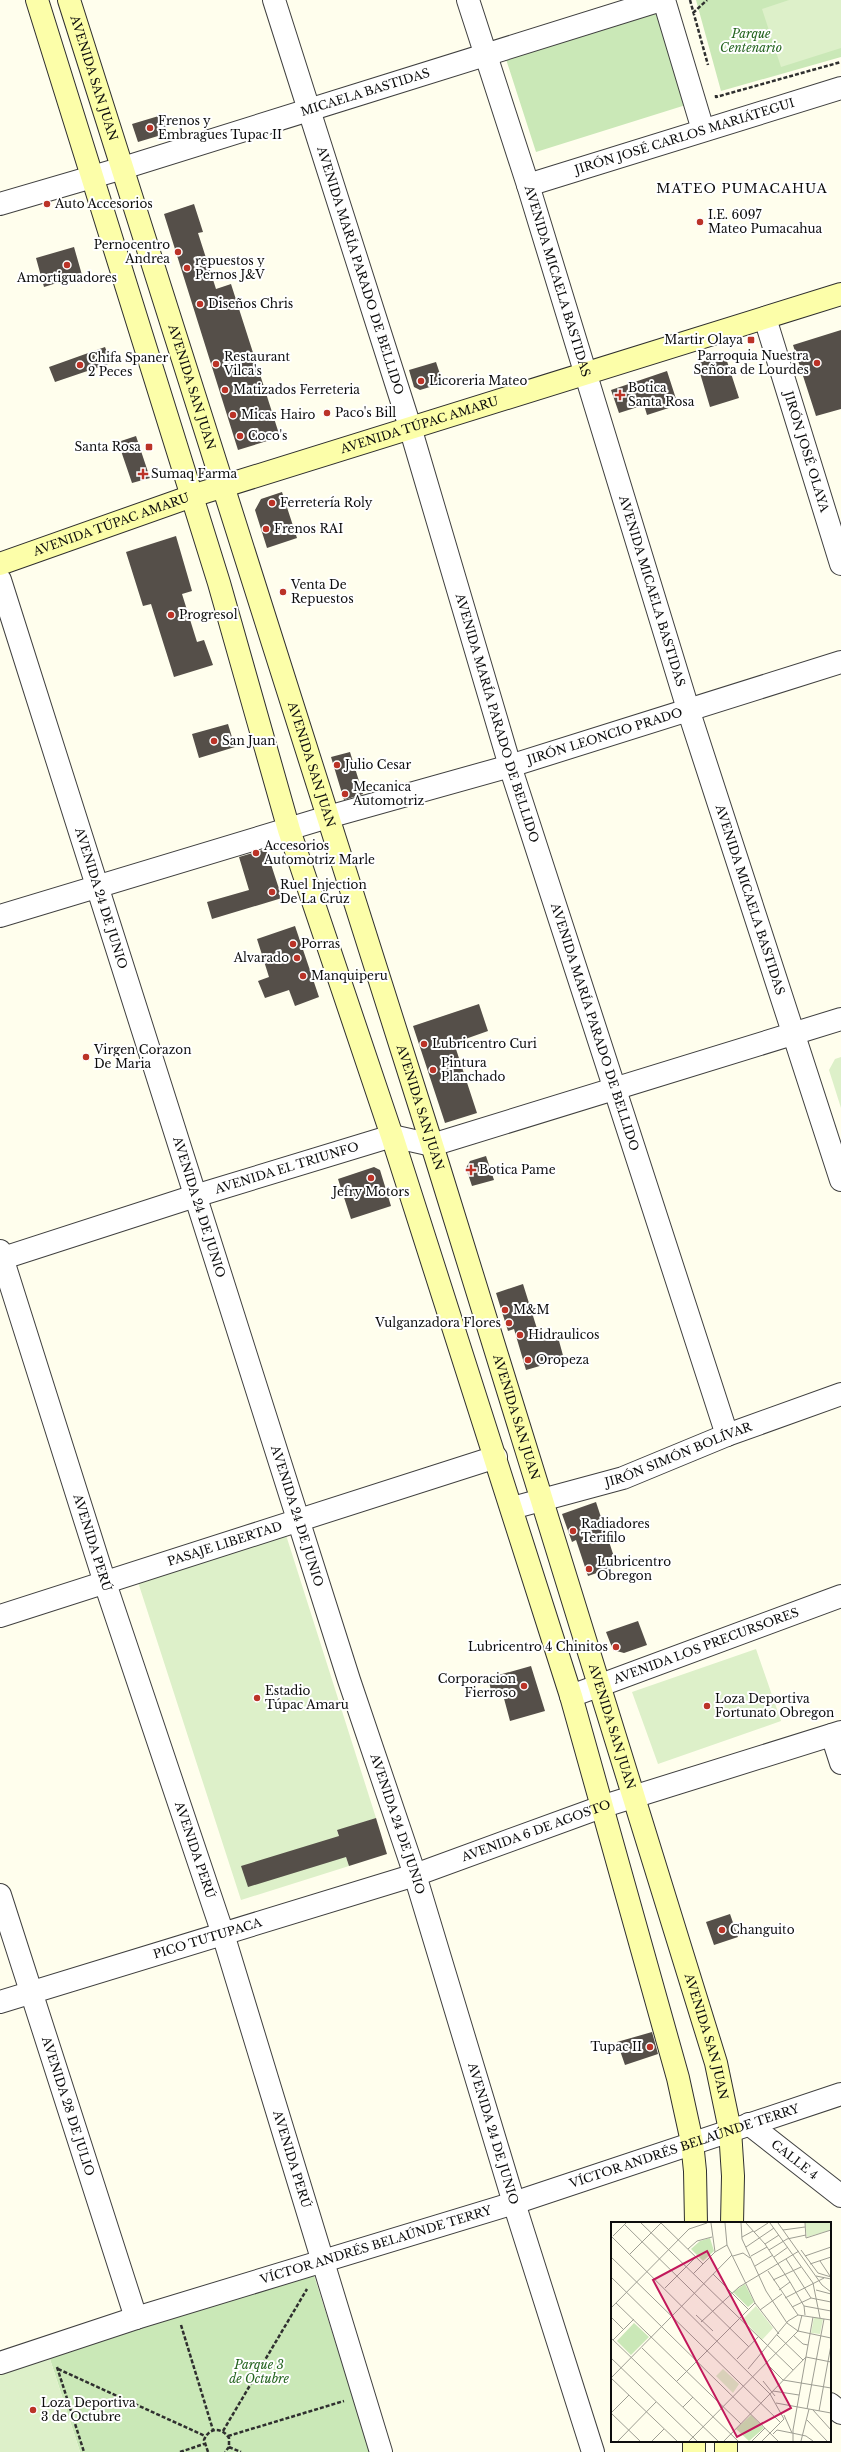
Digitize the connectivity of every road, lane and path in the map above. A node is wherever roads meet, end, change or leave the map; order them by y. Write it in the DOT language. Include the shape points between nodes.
graph roads {
  1 [pos="37,0"];
  2 [pos="69,0"];
  3 [pos="274,0"];
  4 [pos="468,0"];
  5 [pos="663,0"];
  6 [pos="690,0"];
  7 [pos="485,55"];
  8 [pos="841,62"];
  9 [pos="708,66"];
  10 [pos="841,88"];
  11 [pos="714,89"];
  12 [pos="310,110"];
  13 [pos="703,130"];
  14 [pos="122,168"];
  15 [pos="93,177"];
  16 [pos="528,184"];
  17 [pos="0,204"];
  18 [pos="841,294"];
  19 [pos="765,318"];
  20 [pos="586,374"];
  21 [pos="410,427"];
  22 [pos="224,487"];
  23 [pos="192,496"];
  24 [pos="0,564"];
  25 [pos="841,564"];
  26 [pos="0,580"];
  27 [pos="841,662"];
  28 [pos="688,709"];
  29 [pos="510,766"];
  30 [pos="328,817"];
  31 [pos="289,830"];
  32 [pos="97,887"];
  33 [pos="0,916"];
  34 [pos="841,1019"];
  35 [pos="792,1035"];
  36 [pos="614,1090"];
  37 [pos="392,1136"];
  38 [pos="432,1144"];
  39 [pos="841,1180"];
  40 [pos="195,1196"];
  41 [pos="1,1256"];
  42 [pos="841,1394"];
  43 [pos="727,1435"];
  44 [pos="496,1457"];
  45 [pos="542,1499"];
  46 [pos="512,1508"];
  47 [pos="298,1521"];
  48 [pos="105,1583"];
  49 [pos="841,1596"];
  50 [pos="0,1616"];
  51 [pos="599,1685"];
  52 [pos="571,1696"];
  53 [pos="836,1734"];
  54 [pos="841,1763"];
  55 [pos="633,1797"];
  56 [pos="604,1806"];
  57 [pos="415,1875"];
  58 [pos="0,1895"];
  59 [pos="223,1934"];
  60 [pos="31,1992"];
  61 [pos="0,2002"];
  62 [pos="841,2094"];
  63 [pos="740,2127"];
  64 [pos="692,2142"];
  65 [pos="841,2196"];
  66 [pos="514,2203"];
  67 [pos="696,2222"];
  68 [pos="732,2222"];
  69 [pos="324,2261"];
  70 [pos="136,2318"];
  71 [pos="180,2322"];
  72 [pos="56,2361"];
  73 [pos="0,2363"];
  74 [pos="58,2369"];
  75 [pos="349,2400"];
  76 [pos="831,2405"];
  77 [pos="841,2413"];
  78 [pos="213,2430"];
  79 [pos="223,2432"];
  80 [pos="205,2436"];
  81 [pos="228,2436"];
  82 [pos="204,2444"];
  83 [pos="229,2447"];
  84 [pos="84,2452"];
  85 [pos="180,2452"];
  86 [pos="208,2452"];
  87 [pos="225,2452"];
  88 [pos="241,2452"];
  89 [pos="381,2452"];
  90 [pos="593,2452"];
  1 -- 15 [label="main road"];
  2 -- 14 [label="main road, AVENIDA SAN JUAN"];
  3 -- 12 [label="street, AVENIDA MARÍA PARADO DE BELLIDO"];
  4 -- 7 [label="street, AVENIDA MICAELA BASTIDAS"];
  5 -- 7 [label="street, MICAELA BASTIDAS"];
  5 -- 13 [label="street"];
  6 -- 9 [label="path"];
  7 -- 12 [label="street, MICAELA BASTIDAS"];
  7 -- 16 [label="street, AVENIDA MICAELA BASTIDAS"];
  8 -- 11 [label="path" via="716,97"];
  10 -- 13 [label="street, JIRÓN JOSÉ CARLOS MARIÁTEGUI"];
  12 -- 14 [label="street, MICAELA BASTIDAS"];
  12 -- 21 [label="street, AVENIDA MARÍA PARADO DE BELLIDO"];
  13 -- 16 [label="street, JIRÓN JOSÉ CARLOS MARIÁTEGUI"];
  14 -- 15 [label="street, MICAELA BASTIDAS"];
  14 -- 22 [label="main road, AVENIDA SAN JUAN"];
  15 -- 17 [label="street, MICAELA BASTIDAS"];
  15 -- 23 [label="main road"];
  16 -- 20 [label="street, AVENIDA MICAELA BASTIDAS"];
  18 -- 19 [label="main road, AVENIDA TÚPAC AMARU"];
  19 -- 20 [label="main road, AVENIDA TÚPAC AMARU"];
  19 -- 25 [label="street, JIRÓN JOSÉ OLAYA"];
  20 -- 21 [label="main road, AVENIDA TÚPAC AMARU"];
  20 -- 28 [label="street, AVENIDA MICAELA BASTIDAS"];
  21 -- 22 [label="main road, AVENIDA TÚPAC AMARU"];
  21 -- 29 [label="street, AVENIDA MARÍA PARADO DE BELLIDO"];
  22 -- 23 [label="main road, AVENIDA TÚPAC AMARU"];
  22 -- 30 [label="main road, AVENIDA SAN JUAN"];
  23 -- 24 [label="main road, AVENIDA TÚPAC AMARU"];
  23 -- 31 [label="main road"];
  26 -- 32 [label="street, AVENIDA 24 DE JUNIO"];
  27 -- 28 [label="street, JIRÓN LEONCIO PRADO"];
  28 -- 29 [label="street, JIRÓN LEONCIO PRADO"];
  28 -- 35 [label="street, AVENIDA MICAELA BASTIDAS"];
  29 -- 30 [label="street, JIRÓN LEONCIO PRADO"];
  29 -- 36 [label="street, AVENIDA MARÍA PARADO DE BELLIDO"];
  30 -- 31 [label="street, JIRÓN LEONCIO PRADO"];
  30 -- 38 [label="main road, AVENIDA SAN JUAN"];
  31 -- 32 [label="street, JIRÓN LEONCIO PRADO"];
  31 -- 37 [label="main road"];
  32 -- 33 [label="street, JIRÓN LEONCIO PRADO"];
  32 -- 40 [label="street, AVENIDA 24 DE JUNIO"];
  34 -- 35 [label="street"];
  35 -- 36 [label="street"];
  35 -- 39 [label="street, AVENIDA MICAELA BASTIDAS"];
  36 -- 38 [label="street"];
  36 -- 43 [label="street, AVENIDA MARÍA PARADO DE BELLIDO"];
  37 -- 38 [label="street"];
  37 -- 40 [label="street, AVENIDA EL TRIUNFO"];
  37 -- 44 [label="main road"];
  38 -- 45 [label="main road, AVENIDA SAN JUAN"];
  40 -- 41 [label="street, AVENIDA EL TRIUNFO"];
  40 -- 47 [label="street, AVENIDA 24 DE JUNIO"];
  41 -- 48 [label="street, AVENIDA PERÚ"];
  42 -- 43 [label="street, JIRÓN SIMÓN BOLÍVAR"];
  43 -- 45 [label="street, JIRÓN SIMÓN BOLÍVAR" via="623,1478"];
  44 -- 46 [label="main road"];
  44 -- 47 [label="street, PASAJE LIBERTAD"];
  45 -- 46 [label="street, JIRÓN SIMÓN BOLÍVAR"];
  45 -- 51 [label="main road, AVENIDA SAN JUAN"];
  46 -- 52 [label="main road"];
  47 -- 48 [label="street, PASAJE LIBERTAD"];
  47 -- 57 [label="street, AVENIDA 24 DE JUNIO"];
  48 -- 50 [label="street, PASAJE LIBERTAD"];
  48 -- 59 [label="street, AVENIDA PERÚ"];
  49 -- 51 [label="street, AVENIDA LOS PRECURSORES"];
  51 -- 52 [label="street, AVENIDA LOS PRECURSORES"];
  51 -- 55 [label="main road, AVENIDA SAN JUAN"];
  52 -- 56 [label="main road"];
  53 -- 54 [label="street"];
  53 -- 55 [label="street, AVENIDA 6 DE AGOSTO"];
  55 -- 56 [label="street, AVENIDA 6 DE AGOSTO"];
  55 -- 63 [label="main road, AVENIDA SAN JUAN" via="716,2063"];
  56 -- 57 [label="street, AVENIDA 6 DE AGOSTO"];
  56 -- 64 [label="main road" via="678,2078"];
  57 -- 59 [label="street, PICO TUTUPACA"];
  57 -- 66 [label="street, AVENIDA 24 DE JUNIO"];
  58 -- 60 [label="street, AVENIDA 28 DE JULIO"];
  59 -- 60 [label="street, PICO TUTUPACA"];
  59 -- 69 [label="street, AVENIDA PERÚ"];
  60 -- 61 [label="street, PICO TUTUPACA"];
  60 -- 70 [label="street, AVENIDA 28 DE JULIO"];
  62 -- 63 [label="street, VÍCTOR ANDRÉS BELAÚNDE TERRY"];
  63 -- 64 [label="street, VÍCTOR ANDRÉS BELAÚNDE TERRY"];
  63 -- 65 [label="street, CALLE 4"];
  63 -- 68 [label="main road, AVENIDA SAN JUAN" via="733,2176"];
  64 -- 66 [label="street, VÍCTOR ANDRÉS BELAÚNDE TERRY"];
  64 -- 67 [label="main road"];
  66 -- 69 [label="street, VÍCTOR ANDRÉS BELAÚNDE TERRY"];
  66 -- 90 [label="street, AVENIDA 24 DE JUNIO"];
  69 -- 70 [label="street, VÍCTOR ANDRÉS BELAÚNDE TERRY"];
  69 -- 79 [label="path"];
  69 -- 89 [label="street, AVENIDA PERÚ"];
  70 -- 73 [label="street, VÍCTOR ANDRÉS BELAÚNDE TERRY"];
  71 -- 78 [label="path"];
  72 -- 74 [label="path"];
  74 -- 80 [label="path"];
  74 -- 84 [label="path"];
  75 -- 81 [label="path"];
  76 -- 77 [label="street"];
  78 -- 79 [label="path"];
  78 -- 80 [label="path"];
  79 -- 81 [label="path"];
  80 -- 82 [label="path"];
  81 -- 83 [label="path"];
  82 -- 85 [label="path"];
  82 -- 86 [label="path"];
  83 -- 87 [label="path"];
  83 -- 88 [label="path"];
}
